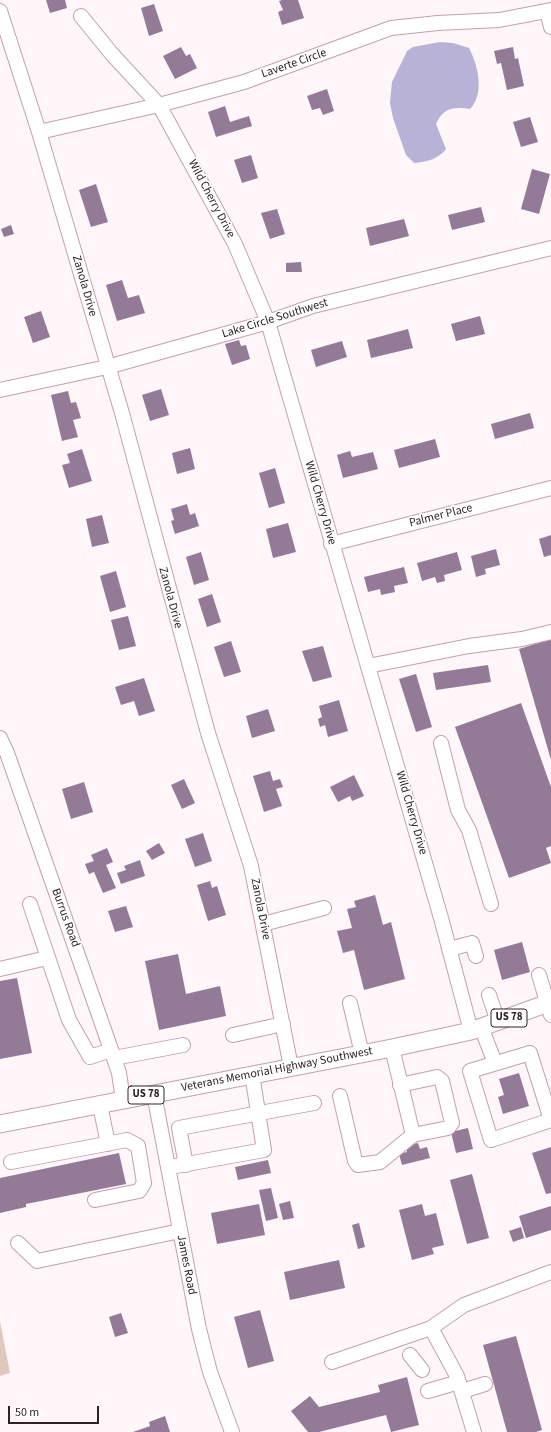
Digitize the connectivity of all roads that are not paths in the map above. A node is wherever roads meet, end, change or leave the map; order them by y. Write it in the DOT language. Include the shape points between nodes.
graph roads {
  1 [pos="0,11"];
  2 [pos="549,11"];
  3 [pos="81,16"];
  4 [pos="551,27"];
  5 [pos="159,105"];
  6 [pos="39,132"];
  7 [pos="551,248"];
  8 [pos="268,322"];
  9 [pos="107,367"];
  10 [pos="0,390"];
  11 [pos="551,488"];
  12 [pos="331,544"];
  13 [pos="551,632"];
  14 [pos="368,666"];
  15 [pos="0,738"];
  16 [pos="441,743"];
  17 [pos="30,904"];
  18 [pos="491,904"];
  19 [pos="324,908"];
  20 [pos="263,924"];
  21 [pos="449,949"];
  22 [pos="474,950"];
  23 [pos="47,958"];
  24 [pos="0,969"];
  25 [pos="539,975"];
  26 [pos="489,994"];
  27 [pos="350,1003"];
  28 [pos="550,1007"];
  29 [pos="498,1022"];
  30 [pos="283,1024"];
  31 [pos="476,1029"];
  32 [pos="233,1035"];
  33 [pos="183,1045"];
  34 [pos="392,1048"];
  35 [pos="112,1054"];
  36 [pos="362,1054"];
  37 [pos="495,1063"];
  38 [pos="291,1067"];
  39 [pos="252,1074"];
  40 [pos="400,1085"];
  41 [pos="154,1094"];
  42 [pos="340,1096"];
  43 [pos="123,1100"];
  44 [pos="314,1103"];
  45 [pos="100,1104"];
  46 [pos="259,1114"];
  47 [pos="551,1120"];
  48 [pos="0,1124"];
  49 [pos="413,1135"];
  50 [pos="108,1144"];
  51 [pos="11,1162"];
  52 [pos="186,1165"];
  53 [pos="168,1168"];
  54 [pos="95,1200"];
  55 [pos="180,1231"];
  56 [pos="18,1243"];
  57 [pos="551,1272"];
  58 [pos="431,1328"];
  59 [pos="410,1355"];
  60 [pos="332,1362"];
  61 [pos="422,1370"];
  62 [pos="484,1384"];
  63 [pos="461,1387"];
  64 [pos="428,1391"];
  65 [pos="232,1432"];
  66 [pos="473,1432"];
  1 -- 6 [label="street, Zanola Drive"];
  2 -- 4 [label="street"];
  2 -- 5 [label="street, Laverte Circle" via="499,20 391,28 244,82"];
  3 -- 5 [label="street, Wild Cherry Drive"];
  5 -- 6 [label="street, Laverte Circle"];
  5 -- 8 [label="street, Wild Cherry Drive" via="235,244"];
  6 -- 9 [label="street, Zanola Drive"];
  7 -- 8 [label="street, Lake Circle Southwest" via="313,306"];
  8 -- 9 [label="street, Lake Circle Southwest"];
  8 -- 12 [label="street, Wild Cherry Drive"];
  9 -- 10 [label="street, Lake Circle Southwest"];
  9 -- 20 [label="street, Zanola Drive" via="122,413 208,733 251,866"];
  11 -- 12 [label="street, Palmer Place"];
  12 -- 14 [label="street, Wild Cherry Drive"];
  13 -- 14 [label="street"];
  14 -- 21 [label="street, Wild Cherry Drive" via="446,916"];
  15 -- 35 [label="street, Burrus Road"];
  16 -- 18 [label="street" via="458,810 469,830"];
  17 -- 23 [label="street"];
  19 -- 20 [label="street"];
  20 -- 30 [label="street, Zanola Drive"];
  21 -- 22 [label="street"];
  21 -- 31 [label="street, Wild Cherry Drive"];
  23 -- 24 [label="street"];
  23 -- 35 [label="street" via="69,1020 90,1057"];
  25 -- 28 [label="street"];
  26 -- 29 [label="street"];
  27 -- 36 [label="street"];
  28 -- 29 [label="main road, Veterans Memorial Highway Southwest / US 78"];
  29 -- 31 [label="main road, Veterans Memorial Highway Southwest / US 78"];
  30 -- 32 [label="street"];
  30 -- 38 [label="street, Zanola Drive"];
  31 -- 34 [label="main road, Veterans Memorial Highway Southwest / US 78"];
  31 -- 37 [label="street, Wild Cherry Drive"];
  33 -- 35 [label="street"];
  34 -- 36 [label="main road, Veterans Memorial Highway Southwest / US 78"];
  34 -- 40 [label="street"];
  35 -- 43 [label="street, Burrus Road" via="119,1073"];
  36 -- 38 [label="main road, Veterans Memorial Highway Southwest / US 78"];
  37 -- 47 [label="street" via="530,1053"];
  37 -- 47 [label="street" via="470,1071 491,1140"];
  38 -- 39 [label="main road, Veterans Memorial Highway Southwest / US 78"];
  39 -- 41 [label="main road, Veterans Memorial Highway Southwest / US 78"];
  39 -- 46 [label="street"];
  40 -- 49 [label="street"];
  40 -- 49 [label="street" via="437,1077 442,1081 452,1123 448,1128"];
  41 -- 43 [label="main road, Veterans Memorial Highway Southwest / US 78"];
  41 -- 53 [label="street, James Road"];
  42 -- 49 [label="street" via="358,1165 380,1162"];
  43 -- 45 [label="main road, Veterans Memorial Highway Southwest / US 78"];
  44 -- 46 [label="street"];
  45 -- 48 [label="main road, Veterans Memorial Highway Southwest / US 78"];
  45 -- 50 [label="street"];
  46 -- 52 [label="street" via="264,1150"];
  46 -- 52 [label="street" via="179,1128"];
  50 -- 51 [label="street"];
  50 -- 54 [label="street" via="127,1140 138,1146 144,1183 139,1191"];
  52 -- 53 [label="street"];
  53 -- 55 [label="street, James Road"];
  55 -- 56 [label="street" via="37,1261"];
  55 -- 65 [label="street, James Road" via="208,1365"];
  57 -- 58 [label="street" via="464,1305"];
  58 -- 60 [label="street"];
  58 -- 63 [label="street"];
  59 -- 61 [label="street"];
  62 -- 63 [label="street"];
  63 -- 64 [label="street"];
  63 -- 66 [label="street"];
}
